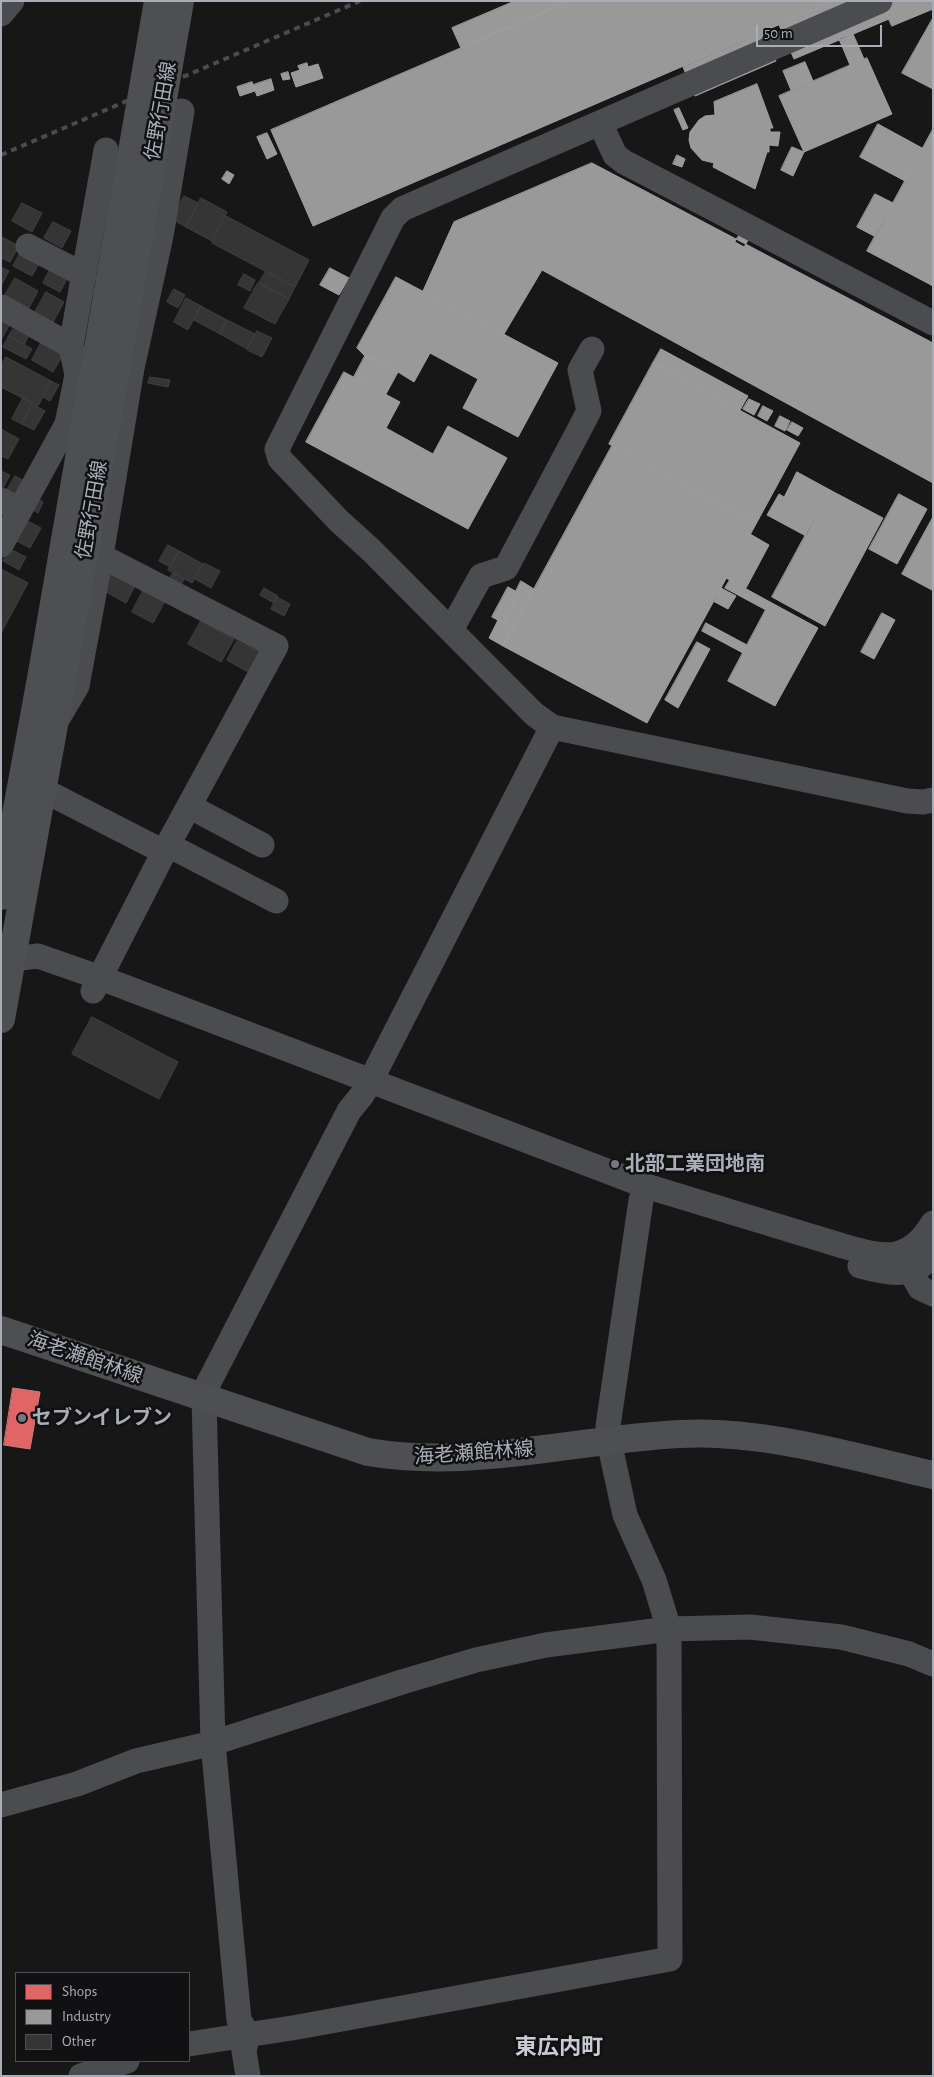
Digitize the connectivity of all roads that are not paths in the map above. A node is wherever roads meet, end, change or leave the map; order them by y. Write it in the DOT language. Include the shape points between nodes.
graph roads {
  1 [pos="12,1"];
  2 [pos="158,1"];
  3 [pos="180,1"];
  4 [pos="880,1"];
  5 [pos="1,14"];
  6 [pos="182,111"];
  7 [pos="600,123"];
  8 [pos="106,150"];
  9 [pos="28,246"];
  10 [pos="84,274"];
  11 [pos="1,307"];
  12 [pos="933,323"];
  13 [pos="72,346"];
  14 [pos="592,349"];
  15 [pos="10,505"];
  16 [pos="1,545"];
  17 [pos="101,556"];
  18 [pos="451,630"];
  19 [pos="53,674"];
  20 [pos="54,725"];
  21 [pos="552,727"];
  22 [pos="43,790"];
  23 [pos="933,800"];
  24 [pos="189,806"];
  25 [pos="262,845"];
  26 [pos="166,849"];
  27 [pos="1,896"];
  28 [pos="276,901"];
  29 [pos="7,958"];
  30 [pos="97,985"];
  31 [pos="1,1019"];
  32 [pos="366,1088"];
  33 [pos="643,1193"];
  34 [pos="933,1223"];
  35 [pos="933,1255"];
  36 [pos="911,1272"];
  37 [pos="933,1294"];
  38 [pos="1,1330"];
  39 [pos="204,1398"];
  40 [pos="609,1441"];
  41 [pos="933,1475"];
  42 [pos="669,1629"];
  43 [pos="933,1664"];
  44 [pos="213,1743"];
  45 [pos="1,1805"];
  46 [pos="248,2035"];
  47 [pos="190,2044"];
  48 [pos="124,2062"];
  49 [pos="81,2076"];
  50 [pos="248,2076"];
  1 -- 5 [label="street"];
  2 -- 19 [label="main road, 佐野行田線, bridge"];
  3 -- 19 [label="main road, 佐野行田線, bridge"];
  4 -- 7 [label="street"];
  6 -- 17 [label="street" via="161,236 132,368"];
  7 -- 12 [label="street" via="615,155 624,162"];
  7 -- 18 [label="street" via="402,209 393,218 277,448 280,459 339,521"];
  8 -- 10 [label="street"];
  9 -- 10 [label="street"];
  10 -- 13 [label="street"];
  11 -- 13 [label="street"];
  13 -- 15 [label="street" via="77,375 67,424"];
  14 -- 18 [label="street" via="580,370 589,411 506,568 481,576"];
  15 -- 16 [label="street"];
  17 -- 20 [label="street" via="77,686"];
  17 -- 24 [label="street" via="276,646"];
  18 -- 21 [label="street" via="534,714"];
  19 -- 20 [label="main road, 佐野行田線"];
  19 -- 27 [label="main road, 佐野行田線"];
  20 -- 22 [label="main road, 佐野行田線"];
  21 -- 23 [label="street" via="907,801"];
  21 -- 32 [label="street"];
  22 -- 26 [label="street"];
  22 -- 29 [label="main road, 佐野行田線"];
  24 -- 25 [label="street"];
  24 -- 26 [label="street"];
  26 -- 28 [label="street"];
  26 -- 30 [label="street"];
  29 -- 30 [label="street" via="35,972"];
  29 -- 31 [label="main road, 佐野行田線"];
  30 -- 32 [label="street"];
  32 -- 33 [label="street"];
  32 -- 39 [label="street" via="348,1111 207,1386"];
  33 -- 34 [label="street" via="875,1255 892,1256 906,1252 920,1242"];
  33 -- 36 [label="street" via="773,1241 882,1272"];
  33 -- 40 [label="street" via="608,1426"];
  35 -- 36 [label="street" via="923,1266"];
  36 -- 37 [label="street" via="920,1288"];
  38 -- 39 [label="main road, 海老瀬館林線"];
  39 -- 40 [label="main road, 海老瀬館林線" via="368,1452 398,1457 467,1458"];
  39 -- 44 [label="street"];
  40 -- 41 [label="main road, 海老瀬館林線" via="681,1434 768,1438"];
  40 -- 42 [label="street" via="625,1515 654,1580"];
  42 -- 43 [label="street" via="750,1627 841,1637 910,1654"];
  42 -- 44 [label="street" via="546,1645 476,1660"];
  42 -- 46 [label="street" via="670,1959"];
  44 -- 45 [label="street" via="136,1761 77,1784"];
  44 -- 46 [label="street" via="239,2020"];
  46 -- 47 [label="street"];
  46 -- 50 [label="street" via="244,2051"];
  48 -- 49 [label="street"];
}
